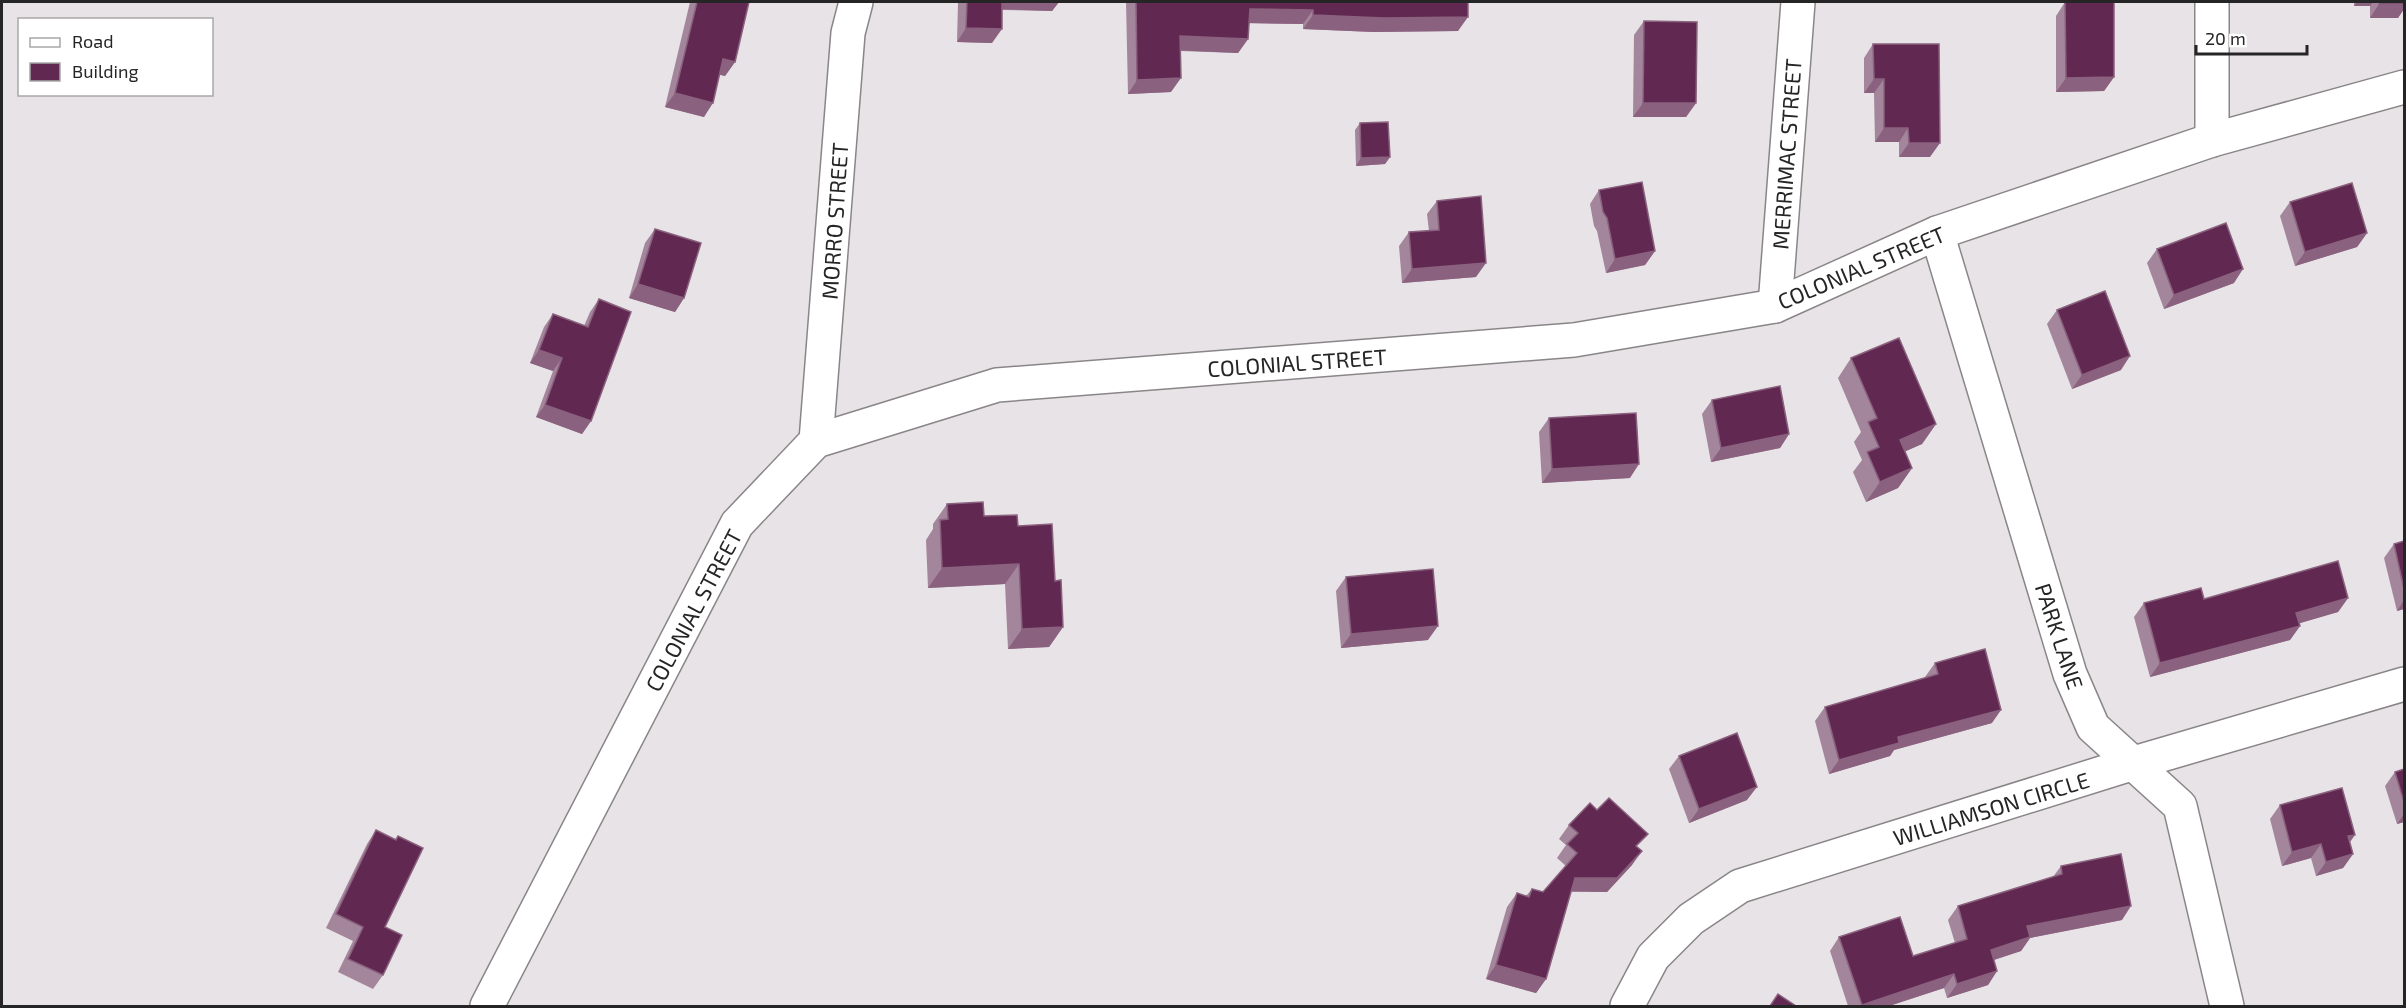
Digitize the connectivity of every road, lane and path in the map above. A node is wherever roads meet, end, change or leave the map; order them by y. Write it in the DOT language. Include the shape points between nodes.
graph roads {
  1 [pos="856,2"];
  2 [pos="1798,2"];
  3 [pos="2212,2"];
  4 [pos="2404,87"];
  5 [pos="2212,140"];
  6 [pos="1937,233"];
  7 [pos="1775,306"];
  8 [pos="816,441"];
  9 [pos="2404,684"];
  10 [pos="2134,763"];
  11 [pos="487,1006"];
  12 [pos="1627,1006"];
  13 [pos="2228,1006"];
  1 -- 8 [label="street, MORRO STREET" via="848,33"];
  2 -- 7 [label="street, MERRIMAC STREET"];
  3 -- 5 [label="street"];
  4 -- 5 [label="street, COLONIAL STREET"];
  5 -- 6 [label="street, COLONIAL STREET"];
  6 -- 7 [label="street, COLONIAL STREET"];
  6 -- 10 [label="street, PARK LANE" via="2070,674 2093,727"];
  7 -- 8 [label="street, COLONIAL STREET" via="1574,340 997,385"];
  8 -- 11 [label="street, COLONIAL STREET" via="737,524"];
  9 -- 10 [label="street, WILLIAMSON CIRCLE"];
  10 -- 12 [label="street, WILLIAMSON CIRCLE" via="1740,886 1691,919 1653,957"];
  10 -- 13 [label="street, PARK LANE" via="2180,806"];
}
